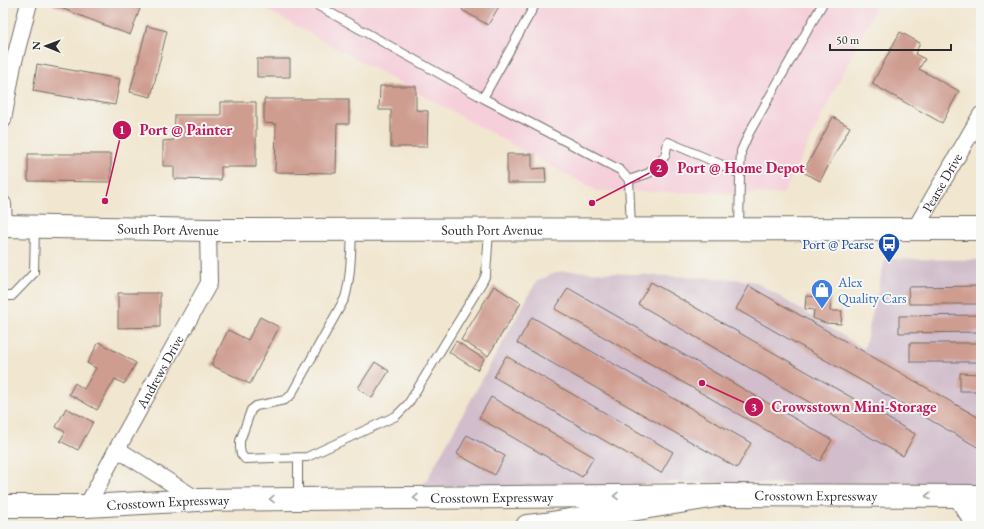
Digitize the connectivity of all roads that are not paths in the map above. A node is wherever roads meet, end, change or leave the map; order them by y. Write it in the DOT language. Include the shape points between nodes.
graph roads {
  1 [pos="29,3"];
  2 [pos="313,3"];
  3 [pos="536,3"];
  4 [pos="823,3"];
  5 [pos="483,98"];
  6 [pos="981,115"];
  7 [pos="3,120"];
  8 [pos="740,174"];
  9 [pos="629,180"];
  10 [pos="3,204"];
  11 [pos="3,226"];
  12 [pos="35,226"];
  13 [pos="739,229"];
  14 [pos="915,229"];
  15 [pos="981,229"];
  16 [pos="208,230"];
  17 [pos="352,230"];
  18 [pos="489,230"];
  19 [pos="631,230"];
  20 [pos="3,296"];
  21 [pos="117,449"];
  22 [pos="298,458"];
  23 [pos="724,495"];
  24 [pos="959,496"];
  25 [pos="981,496"];
  26 [pos="298,499"];
  27 [pos="198,500"];
  28 [pos="3,506"];
  29 [pos="87,506"];
  30 [pos="527,526"];
  31 [pos="976,526"];
  1 -- 7 [label="street" via="13,65"];
  2 -- 5 [label="lane"];
  3 -- 5 [label="lane"];
  4 -- 8 [label="lane" via="749,133 741,151"];
  5 -- 9 [label="lane" via="620,170"];
  6 -- 14 [label="street, Pearse Drive"];
  8 -- 9 [label="lane" via="668,142 665,156 649,173"];
  8 -- 13 [label="lane"];
  9 -- 19 [label="lane"];
  10 -- 11 [label="street"];
  11 -- 12 [label="main road, South Port Avenue"];
  12 -- 16 [label="main road, South Port Avenue"];
  12 -- 20 [label="lane" via="34,273 12,296"];
  13 -- 14 [label="main road, South Port Avenue"];
  13 -- 19 [label="main road, South Port Avenue"];
  14 -- 15 [label="main road, South Port Avenue"];
  16 -- 17 [label="main road, South Port Avenue"];
  16 -- 21 [label="street, Andrews Drive" via="209,283"];
  17 -- 18 [label="main road, South Port Avenue"];
  17 -- 22 [label="lane" via="348,288 344,298 291,395 285,400 256,406 251,410 240,441 241,454 245,459"];
  18 -- 19 [label="main road, South Port Avenue"];
  18 -- 22 [label="lane" via="486,274 483,281 408,404 396,416 307,457"];
  21 -- 27 [label="street"];
  21 -- 29 [label="street, Andrews Drive"];
  22 -- 26 [label="lane"];
  24 -- 23 [label="main road, Crosstown Expressway, one-way"];
  23 -- 26 [label="main road, Crosstown Expressway, one-way"];
  23 -- 30 [label="main road"];
  24 -- 25 [label="main road, Crosstown Expressway"];
  24 -- 31 [label="main road"];
  26 -- 27 [label="main road, Crosstown Expressway, one-way"];
  27 -- 29 [label="main road, Crosstown Expressway"];
  28 -- 29 [label="main road, Crosstown Expressway"];
}
